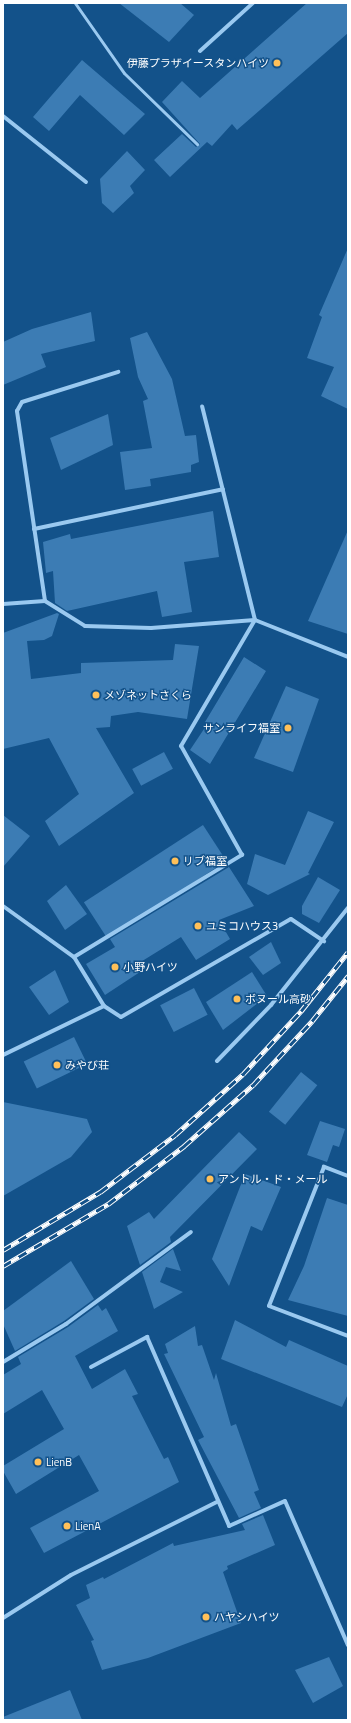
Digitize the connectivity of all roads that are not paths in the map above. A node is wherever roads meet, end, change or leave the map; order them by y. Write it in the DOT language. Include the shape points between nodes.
graph roads {
  1 [pos="75,3"];
  2 [pos="253,3"];
  3 [pos="200,51"];
  4 [pos="3,116"];
  5 [pos="197,144"];
  6 [pos="86,182"];
  7 [pos="118,372"];
  8 [pos="202,406"];
  9 [pos="223,489"];
  10 [pos="34,529"];
  11 [pos="45,601"];
  12 [pos="3,604"];
  13 [pos="255,620"];
  14 [pos="348,657"];
  15 [pos="3,906"];
  16 [pos="348,908"];
  17 [pos="324,941"];
  18 [pos="74,957"];
  19 [pos="104,1006"];
  20 [pos="3,1055"];
  21 [pos="217,1061"];
  22 [pos="348,1176"];
  23 [pos="190,1232"];
  24 [pos="348,1336"];
  25 [pos="3,1362"];
  26 [pos="91,1368"];
  27 [pos="217,1502"];
  28 [pos="3,1618"];
  29 [pos="348,1645"];
  1 -- 5 [label="lane" via="124,73"];
  2 -- 3 [label="street"];
  4 -- 6 [label="street"];
  7 -- 10 [label="street" via="22,402 17,412"];
  8 -- 9 [label="street"];
  9 -- 10 [label="street"];
  9 -- 13 [label="street"];
  10 -- 11 [label="street"];
  11 -- 12 [label="street"];
  11 -- 13 [label="street" via="85,626 151,628"];
  13 -- 14 [label="street"];
  13 -- 18 [label="street" via="181,746 242,855"];
  15 -- 18 [label="street"];
  16 -- 17 [label="street"];
  17 -- 19 [label="street" via="291,918 121,1017"];
  17 -- 21 [label="street" via="271,1005"];
  18 -- 19 [label="street"];
  19 -- 20 [label="street"];
  22 -- 24 [label="street" via="324,1167 269,1306"];
  23 -- 25 [label="street" via="66,1324"];
  26 -- 27 [label="street" via="147,1337"];
  27 -- 28 [label="street" via="71,1575"];
  27 -- 29 [label="street" via="229,1526 285,1501"];
}
